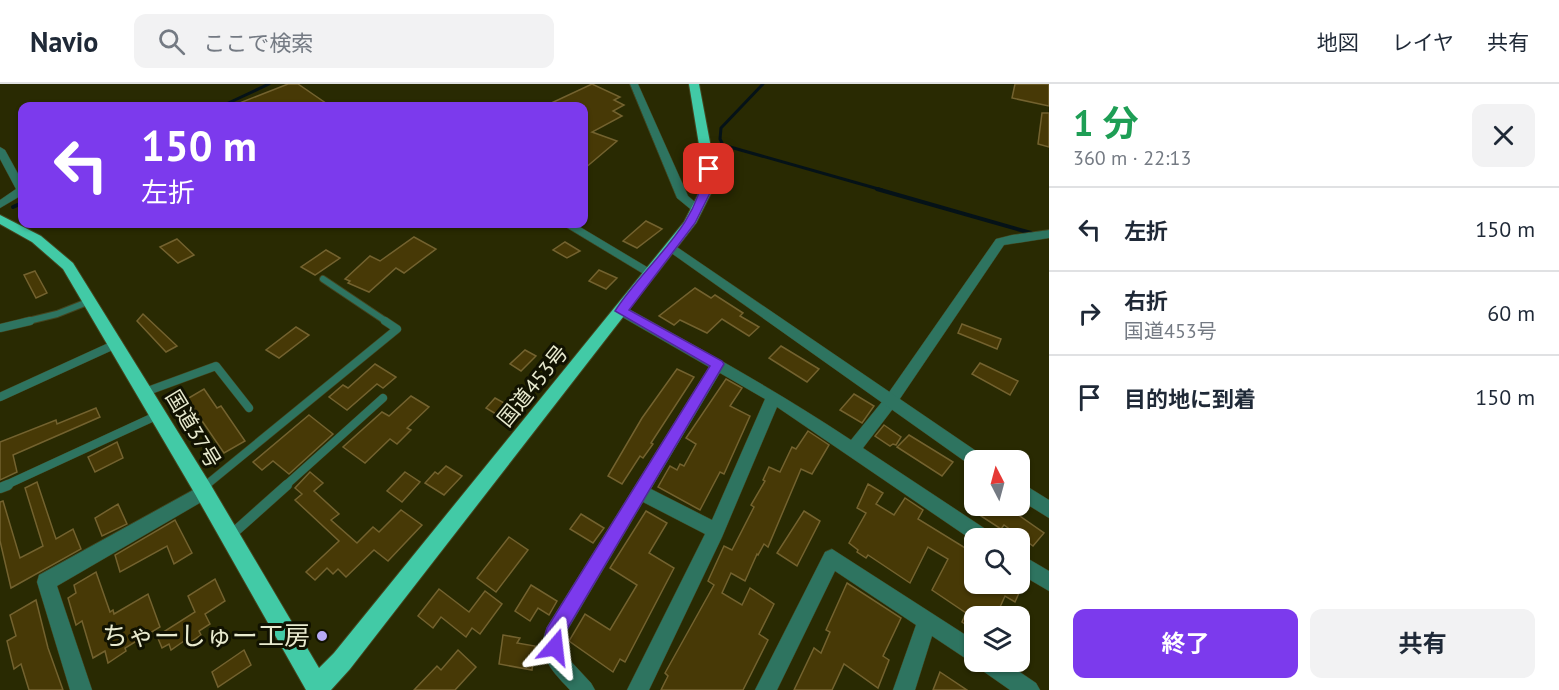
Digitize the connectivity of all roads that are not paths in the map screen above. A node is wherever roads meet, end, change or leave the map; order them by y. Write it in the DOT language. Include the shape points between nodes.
graph roads {
  1 [pos="634,84"];
  2 [pos="694,84"];
  3 [pos="0,150"];
  4 [pos="18,183"];
  5 [pos="18,193"];
  6 [pos="0,205"];
  7 [pos="698,210"];
  8 [pos="0,219"];
  9 [pos="18,227"];
  10 [pos="20,228"];
  11 [pos="574,228"];
  12 [pos="1049,234"];
  13 [pos="671,247"];
  14 [pos="651,273"];
  15 [pos="323,279"];
  16 [pos="90,301"];
  17 [pos="622,311"];
  18 [pos="0,328"];
  19 [pos="116,344"];
  20 [pos="718,364"];
  21 [pos="145,392"];
  22 [pos="0,397"];
  23 [pos="774,397"];
  24 [pos="383,398"];
  25 [pos="890,402"];
  26 [pos="249,408"];
  27 [pos="158,415"];
  28 [pos="853,449"];
  29 [pos="964,452"];
  30 [pos="0,488"];
  31 [pos="203,490"];
  32 [pos="640,492"];
  33 [pos="1030,497"];
  34 [pos="1049,510"];
  35 [pos="969,528"];
  36 [pos="716,531"];
  37 [pos="230,536"];
  38 [pos="1030,570"];
  39 [pos="1049,582"];
  40 [pos="927,621"];
  41 [pos="964,646"];
  42 [pos="1002,672"];
  43 [pos="318,688"];
  44 [pos="81,690"];
  45 [pos="584,690"];
  46 [pos="638,690"];
  47 [pos="766,690"];
  48 [pos="904,690"];
  49 [pos="1029,690"];
  1 -- 7 [label="street" via="682,198"];
  2 -- 7 [label="highway, 国道453号" via="709,169 707,189"];
  3 -- 4 [label="street"];
  5 -- 6 [label="street"];
  7 -- 13 [label="highway, 国道453号"];
  8 -- 9 [label="highway, 国道37号"];
  10 -- 16 [label="highway, 国道37号" via="47,245 68,266"];
  11 -- 14 [label="street"];
  12 -- 25 [label="street" via="1000,242"];
  13 -- 14 [label="highway, 国道453号"];
  13 -- 25 [label="street"];
  14 -- 17 [label="highway, 国道453号"];
  15 -- 31 [label="lane" via="397,329"];
  16 -- 18 [label="lane"];
  16 -- 19 [label="highway, 国道37号"];
  17 -- 20 [label="street"];
  17 -- 43 [label="highway, 国道453号"];
  19 -- 21 [label="highway, 国道37号"];
  19 -- 22 [label="lane"];
  20 -- 23 [label="street"];
  20 -- 32 [label="street"];
  21 -- 26 [label="lane" via="216,366"];
  21 -- 27 [label="highway, 国道37号"];
  23 -- 28 [label="street"];
  23 -- 36 [label="street"];
  24 -- 37 [label="lane"];
  25 -- 28 [label="street"];
  25 -- 29 [label="street"];
  27 -- 30 [label="lane"];
  27 -- 31 [label="highway, 国道37号"];
  28 -- 35 [label="street"];
  31 -- 37 [label="highway, 国道37号"];
  31 -- 44 [label="street" via="46,582"];
  32 -- 36 [label="street"];
  32 -- 45 [label="street" via="554,634 555,659"];
  33 -- 34 [label="street"];
  36 -- 46 [label="street"];
  37 -- 43 [label="highway, 国道37号"];
  38 -- 39 [label="street"];
  40 -- 41 [label="street"];
  40 -- 47 [label="street" via="832,558"];
  40 -- 48 [label="street"];
  42 -- 49 [label="street"];
}
